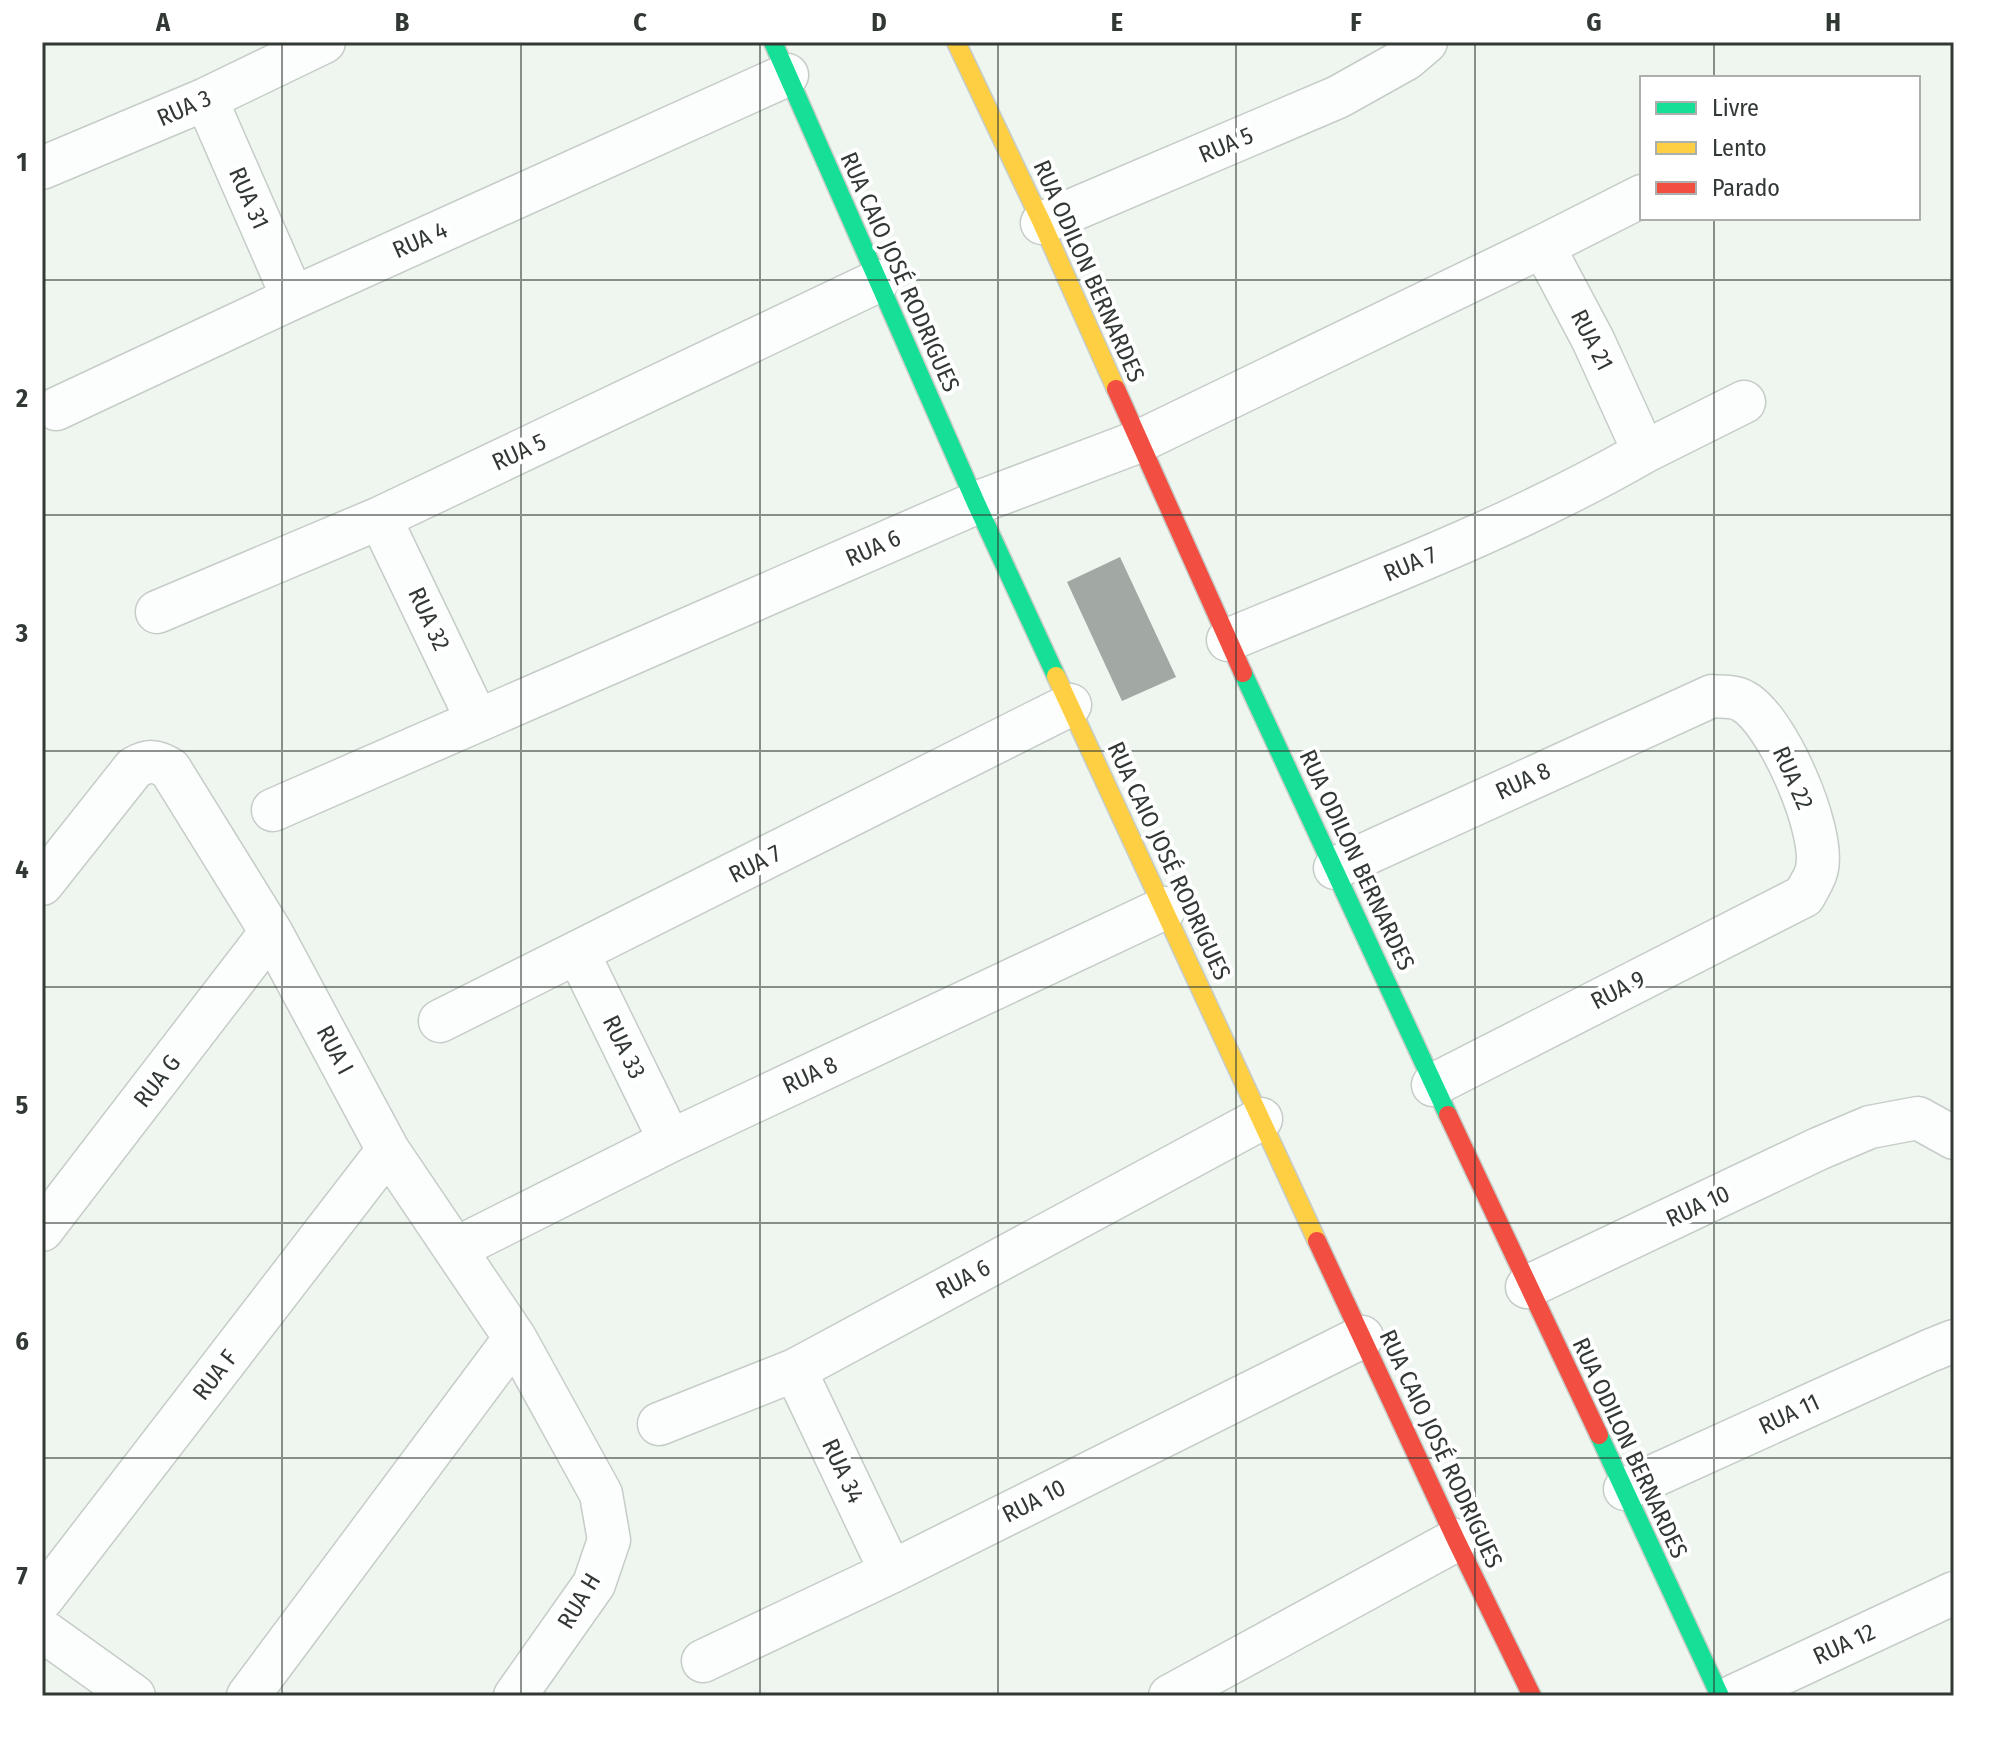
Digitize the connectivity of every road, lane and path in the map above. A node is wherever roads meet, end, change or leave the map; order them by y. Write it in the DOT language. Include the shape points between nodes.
graph roads {
  1 [pos="324,42"];
  2 [pos="956,42"];
  3 [pos="1416,51"];
  4 [pos="780,58"];
  5 [pos="206,99"];
  6 [pos="42,168"];
  7 [pos="1640,197"];
  8 [pos="1042,223"];
  9 [pos="1543,246"];
  10 [pos="878,281"];
  11 [pos="293,298"];
  12 [pos="1744,402"];
  13 [pos="56,409"];
  14 [pos="1140,441"];
  15 [pos="1644,452"];
  16 [pos="976,503"];
  17 [pos="380,518"];
  18 [pos="157,612"];
  19 [pos="1228,640"];
  20 [pos="1712,696"];
  21 [pos="1070,705"];
  22 [pos="477,720"];
  23 [pos="273,810"];
  24 [pos="1335,868"];
  25 [pos="42,884"];
  26 [pos="1804,896"];
  27 [pos="1165,908"];
  28 [pos="271,932"];
  29 [pos="578,953"];
  30 [pos="440,1021"];
  31 [pos="1433,1085"];
  32 [pos="1261,1119"];
  33 [pos="1954,1138"];
  34 [pos="670,1141"];
  35 [pos="388,1150"];
  36 [pos="42,1230"];
  37 [pos="457,1248"];
  38 [pos="1527,1287"];
  39 [pos="1362,1337"];
  40 [pos="515,1338"];
  41 [pos="1954,1341"];
  42 [pos="795,1370"];
  43 [pos="659,1424"];
  44 [pos="1625,1489"];
  45 [pos="601,1494"];
  46 [pos="1456,1540"];
  47 [pos="891,1572"];
  48 [pos="1954,1593"];
  49 [pos="42,1599"];
  50 [pos="42,1630"];
  51 [pos="703,1661"];
  52 [pos="134,1696"];
  53 [pos="248,1696"];
  54 [pos="515,1696"];
  55 [pos="1170,1696"];
  56 [pos="1532,1696"];
  57 [pos="1720,1696"];
  58 [pos="1734,1696"];
  1 -- 5 [label="street, RUA 3"];
  2 -- 8 [label="street, RUA ODILON BERNARDES"];
  3 -- 8 [label="street, RUA 5" via="1338,97"];
  4 -- 10 [label="street, RUA CAIO JOSÉ RODRIGUES"];
  4 -- 11 [label="street, RUA 4"];
  5 -- 6 [label="street, RUA 3"];
  5 -- 11 [label="street, RUA 31"];
  7 -- 9 [label="street"];
  8 -- 14 [label="street, RUA ODILON BERNARDES"];
  9 -- 14 [label="street, RUA 6"];
  9 -- 15 [label="street, RUA 21"];
  10 -- 16 [label="street, RUA CAIO JOSÉ RODRIGUES"];
  10 -- 17 [label="street, RUA 5"];
  11 -- 13 [label="street, RUA 4"];
  12 -- 15 [label="street"];
  14 -- 16 [label="street, RUA 6"];
  14 -- 19 [label="street, RUA ODILON BERNARDES"];
  15 -- 19 [label="street, RUA 7" via="1518,519"];
  16 -- 21 [label="street, RUA CAIO JOSÉ RODRIGUES"];
  16 -- 22 [label="street, RUA 6"];
  17 -- 18 [label="street, RUA 5"];
  17 -- 22 [label="street, RUA 32"];
  19 -- 24 [label="street, RUA ODILON BERNARDES"];
  20 -- 24 [label="street, RUA 8"];
  20 -- 26 [label="street, RUA 22" via="1742,700 1766,720 1789,762 1816,830 1818,868"];
  21 -- 27 [label="street, RUA CAIO JOSÉ RODRIGUES"];
  21 -- 29 [label="street, RUA 7"];
  22 -- 23 [label="street, RUA 6"];
  24 -- 31 [label="street, RUA ODILON BERNARDES"];
  25 -- 28 [label="street, RUA I" via="134,768 145,761 159,762 170,769"];
  26 -- 31 [label="street, RUA 9"];
  27 -- 32 [label="street, RUA CAIO JOSÉ RODRIGUES"];
  27 -- 34 [label="street, RUA 8"];
  28 -- 35 [label="street, RUA I"];
  28 -- 36 [label="street, RUA G"];
  29 -- 30 [label="street, RUA 7"];
  29 -- 34 [label="street, RUA 33"];
  31 -- 38 [label="street, RUA ODILON BERNARDES"];
  32 -- 39 [label="street, RUA CAIO JOSÉ RODRIGUES"];
  32 -- 42 [label="street, RUA 6"];
  33 -- 38 [label="street, RUA 10" via="1918,1118 1870,1127"];
  34 -- 37 [label="street, RUA 8"];
  35 -- 37 [label="street, RUA I"];
  35 -- 49 [label="street, RUA F"];
  37 -- 40 [label="street, RUA I"];
  38 -- 44 [label="street, RUA ODILON BERNARDES"];
  39 -- 46 [label="street, RUA CAIO JOSÉ RODRIGUES"];
  39 -- 47 [label="street, RUA 10"];
  40 -- 45 [label="street, RUA I"];
  40 -- 53 [label="street"];
  41 -- 44 [label="street, RUA 11"];
  42 -- 43 [label="street, RUA 6"];
  42 -- 47 [label="street, RUA 34"];
  44 -- 57 [label="street, RUA ODILON BERNARDES"];
  45 -- 54 [label="street, RUA H" via="609,1540 594,1584"];
  46 -- 55 [label="street"];
  46 -- 56 [label="street, RUA CAIO JOSÉ RODRIGUES"];
  47 -- 51 [label="street, RUA 10"];
  48 -- 58 [label="street, RUA 12"];
  50 -- 52 [label="street"];
}
